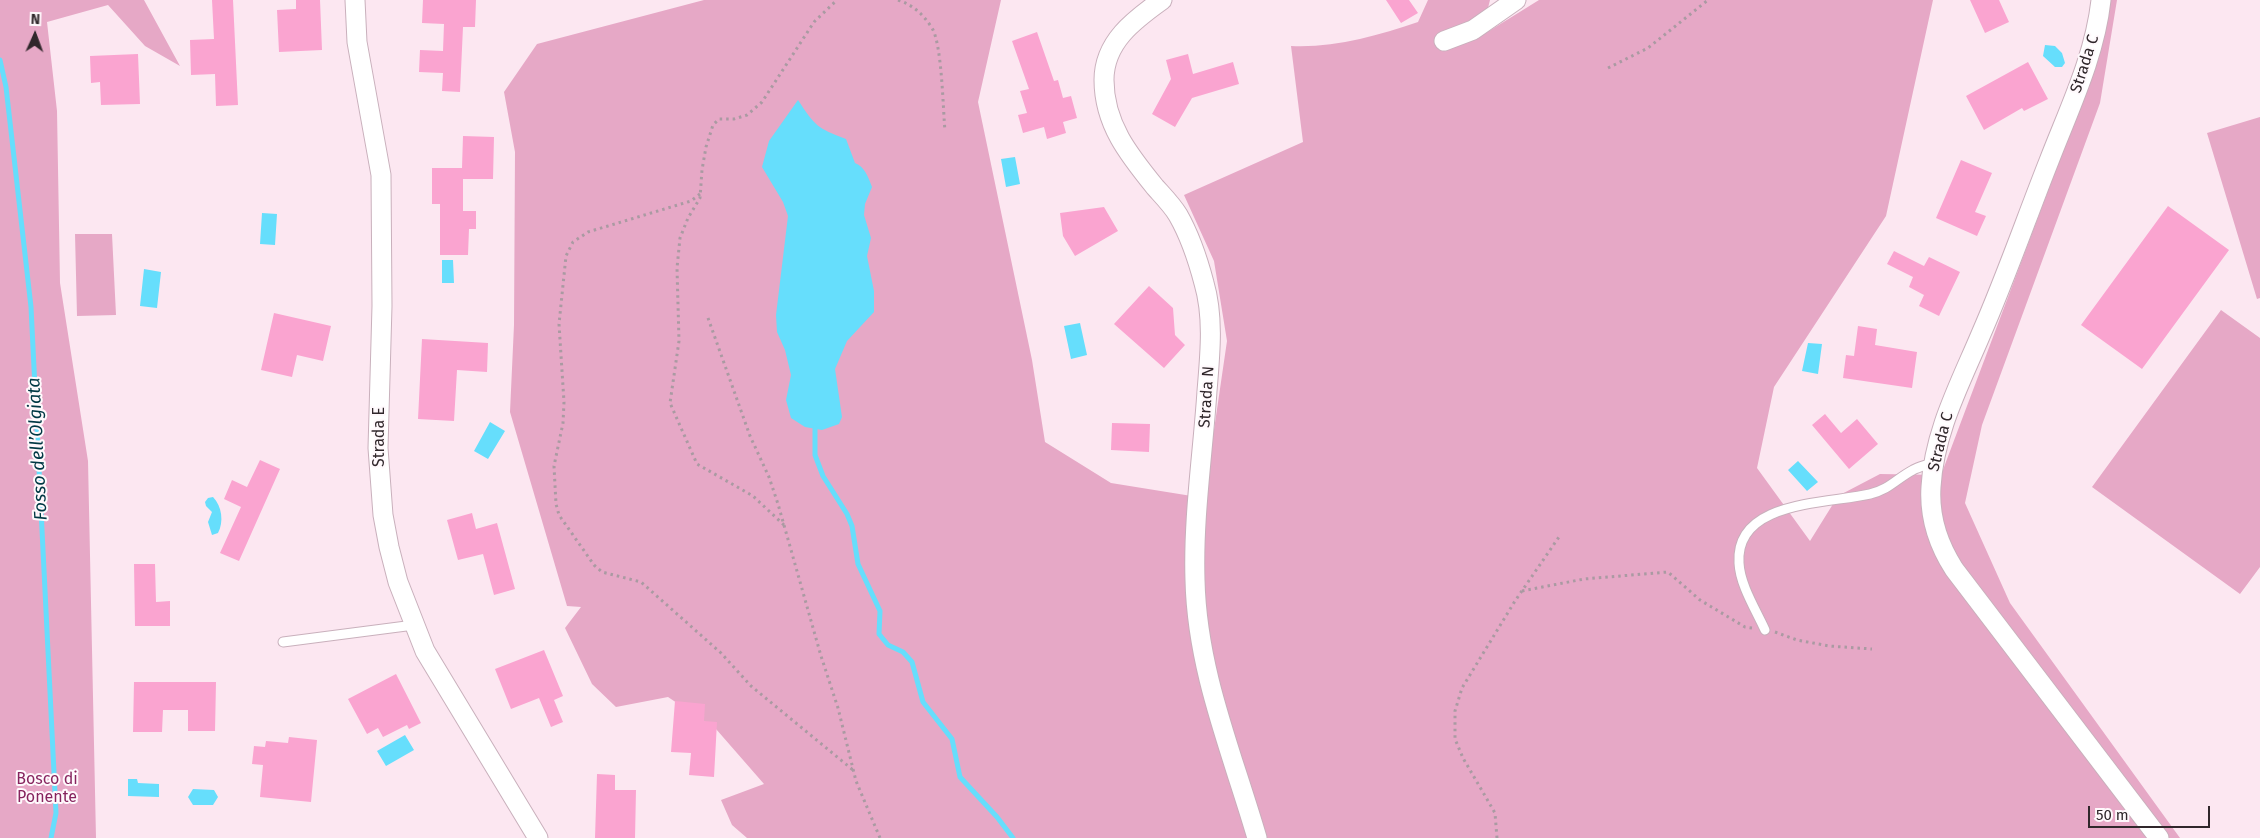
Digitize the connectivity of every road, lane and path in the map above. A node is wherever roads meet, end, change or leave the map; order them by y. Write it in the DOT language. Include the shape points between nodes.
graph roads {
  1 [pos="355,0"];
  2 [pos="837,0"];
  3 [pos="898,0"];
  4 [pos="1162,0"];
  5 [pos="1516,0"];
  6 [pos="1708,0"];
  7 [pos="2101,0"];
  8 [pos="1444,41"];
  9 [pos="1608,68"];
  10 [pos="945,131"];
  11 [pos="700,194"];
  12 [pos="690,201"];
  13 [pos="695,207"];
  14 [pos="708,318"];
  15 [pos="1934,462"];
  16 [pos="784,525"];
  17 [pos="1561,534"];
  18 [pos="1522,591"];
  19 [pos="414,625"];
  20 [pos="1765,630"];
  21 [pos="282,642"];
  22 [pos="1872,649"];
  23 [pos="853,770"];
  24 [pos="538,838"];
  25 [pos="880,838"];
  26 [pos="1257,838"];
  27 [pos="1497,838"];
  28 [pos="2160,838"];
  1 -- 19 [label="street, Strada E" via="357,42 381,175 378,448 382,499 394,566"];
  2 -- 11 [label="path" via="814,22 762,102 746,116 719,119 713,126 702,170"];
  3 -- 10 [label="path" via="913,5 933,30"];
  4 -- 26 [label="street, Strada N" via="1133,22 1114,43 1105,66 1104,85 1117,136 1130,157 1178,214 1205,284 1210,318 1210,356 1195,547 1196,611 1214,704"];
  5 -- 8 [label="street" via="1473,30"];
  6 -- 9 [label="path" via="1648,48"];
  7 -- 15 [label="street, Strada C" via="2081,80 1982,333 1945,417"];
  11 -- 12 [label="path"];
  11 -- 13 [label="path"];
  12 -- 13 [label="path"];
  12 -- 23 [label="path" via="588,232 573,242 566,256 559,324 563,423 554,466 559,515 602,572 641,582 721,653 751,686"];
  13 -- 16 [label="path" via="680,238 677,268 679,341 670,403 698,464 753,496"];
  14 -- 16 [label="path"];
  15 -- 20 [label="lane" via="1912,470 1888,488 1794,507 1756,522 1742,538 1739,563"];
  15 -- 28 [label="street, Strada C" via="1932,514 1937,538 1947,558"];
  16 -- 23 [label="path"];
  17 -- 18 [label="path"];
  18 -- 20 [label="path" via="1584,579 1668,572 1700,600 1745,626"];
  18 -- 27 [label="path" via="1462,688 1455,711 1455,739 1495,813"];
  19 -- 21 [label="lane"];
  19 -- 24 [label="street, Strada E" via="435,669"];
  20 -- 22 [label="path" via="1829,646"];
  23 -- 25 [label="path"];
}
